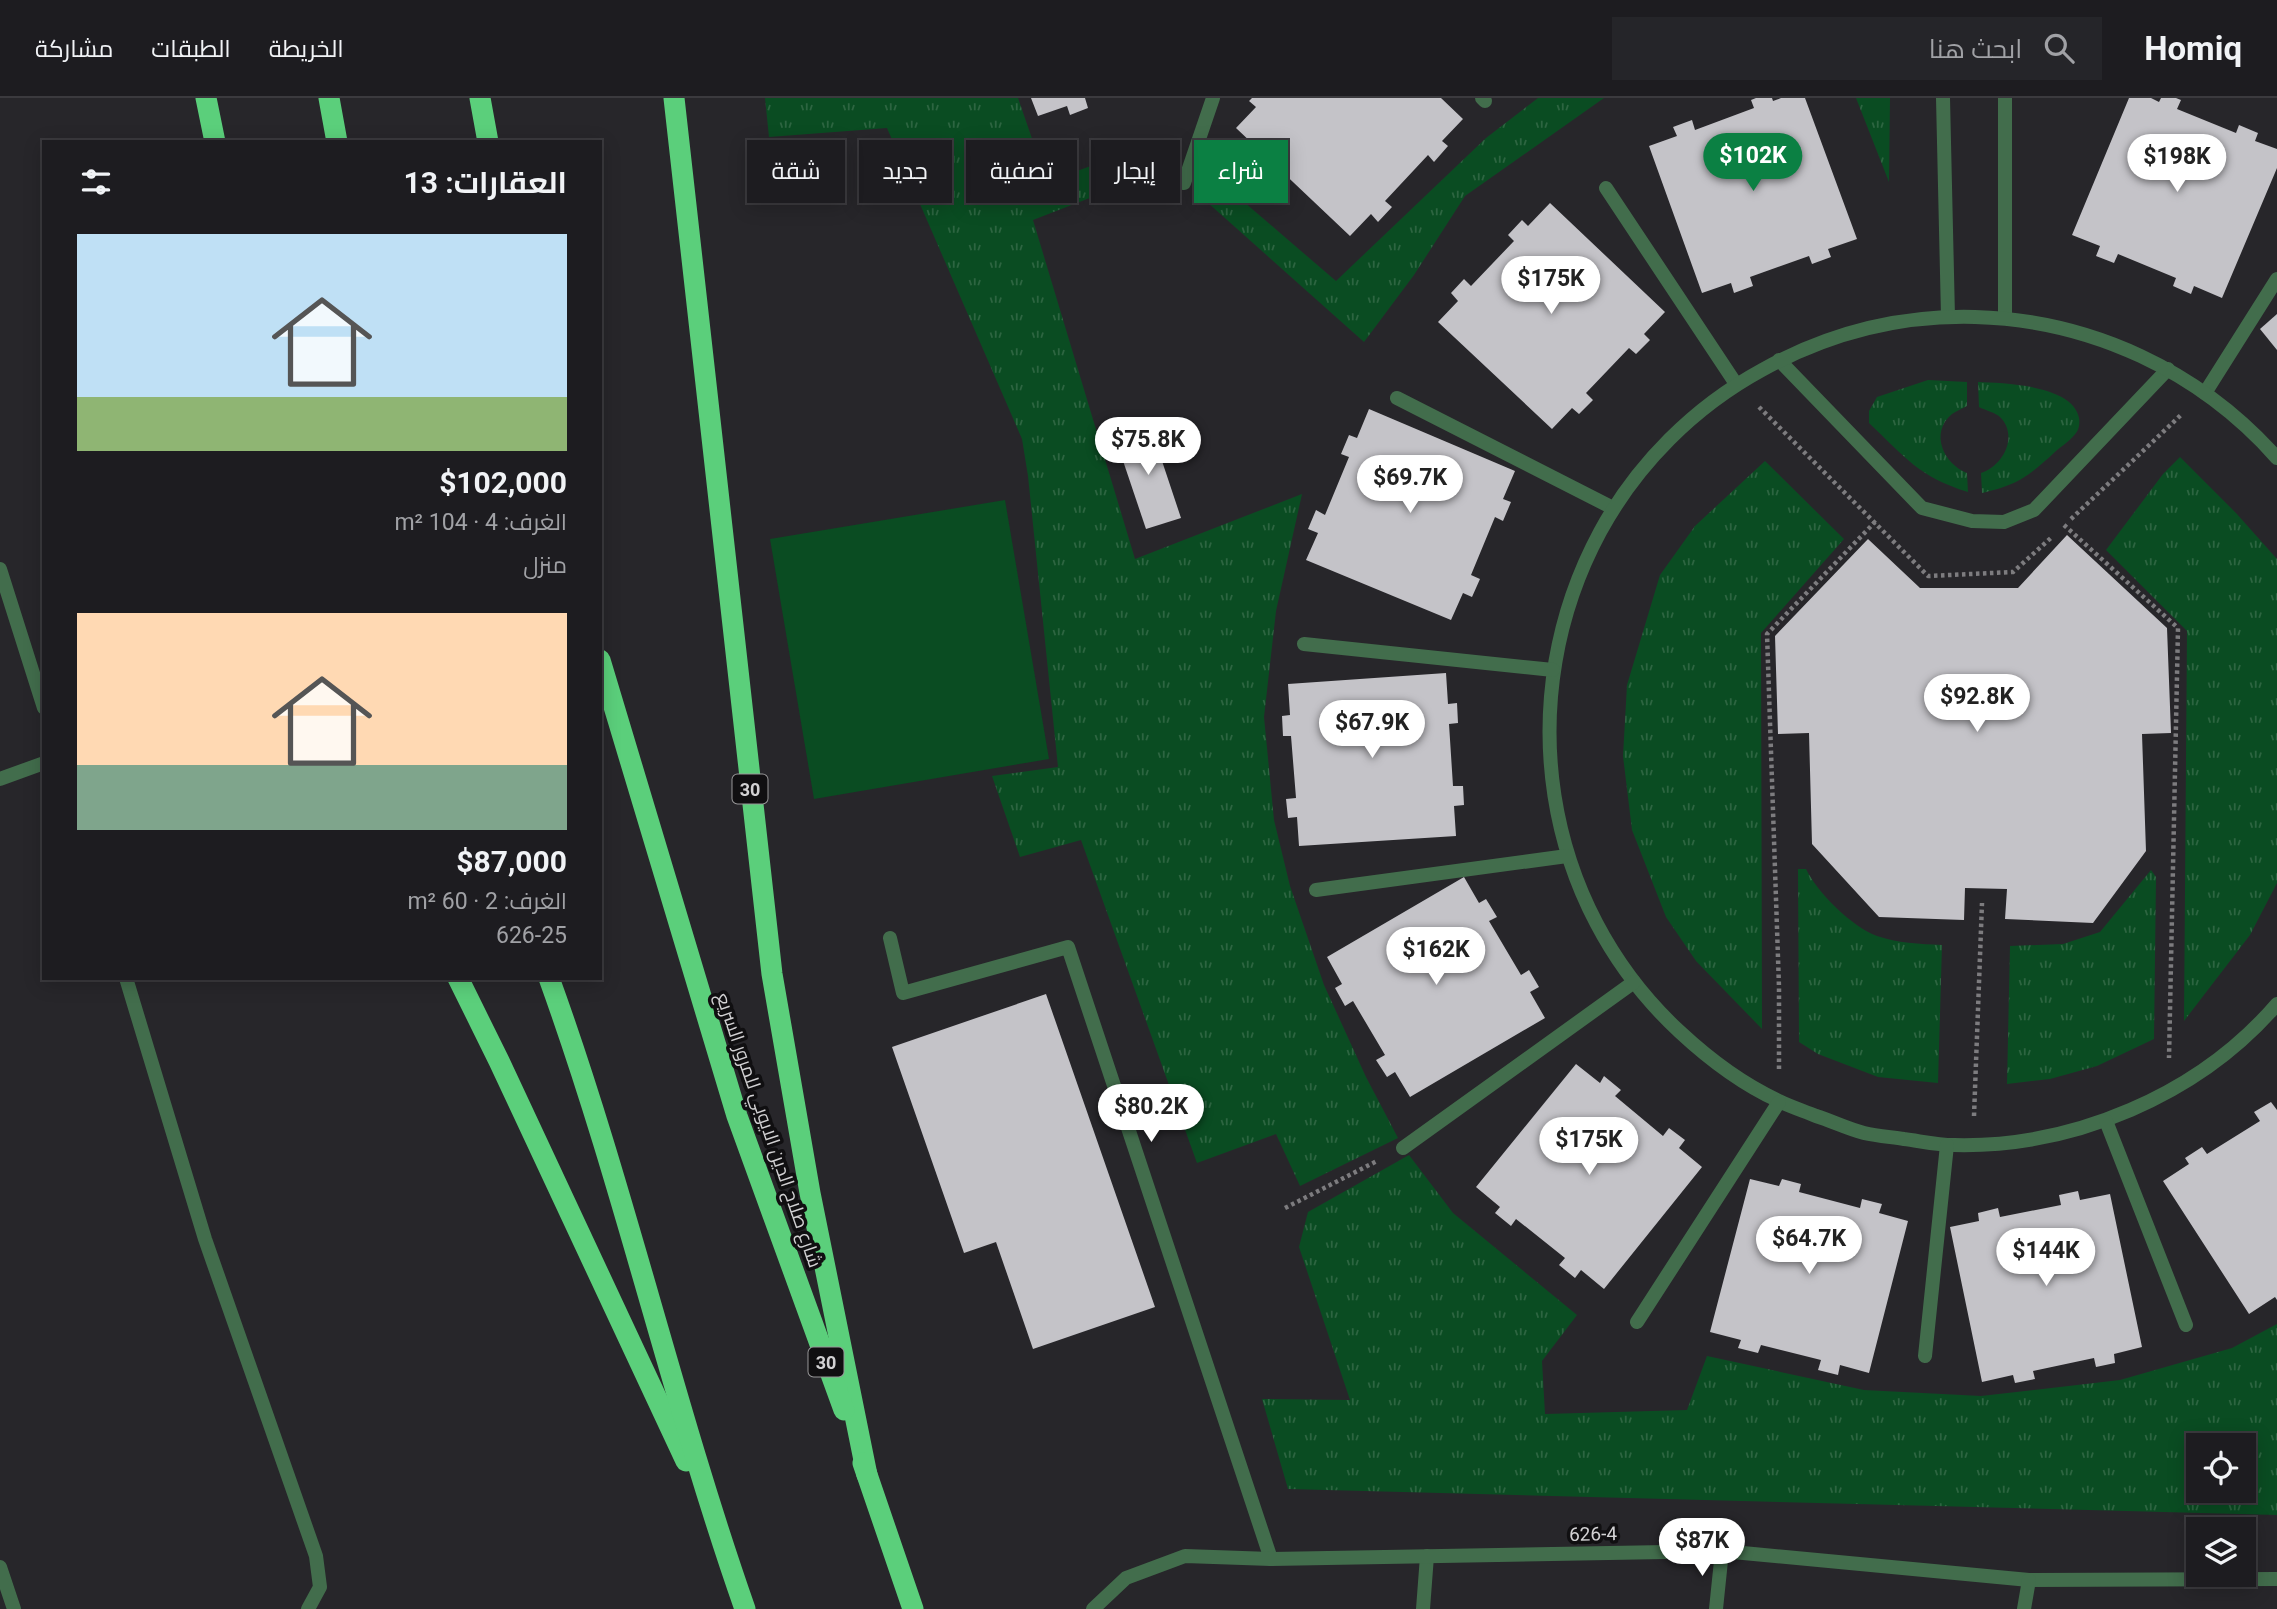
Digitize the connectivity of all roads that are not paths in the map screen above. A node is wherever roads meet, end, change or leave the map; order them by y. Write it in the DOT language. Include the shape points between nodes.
graph roads {
  1 [pos="206,98"];
  2 [pos="329,98"];
  3 [pos="480,98"];
  4 [pos="674,98"];
  5 [pos="1213,98"];
  6 [pos="1943,98"];
  7 [pos="2005,98"];
  8 [pos="215,140"];
  9 [pos="337,140"];
  10 [pos="488,140"];
  11 [pos="1184,183"];
  12 [pos="1606,188"];
  13 [pos="2277,279"];
  14 [pos="1948,317"];
  15 [pos="2005,318"];
  16 [pos="1779,360"];
  17 [pos="2168,369"];
  18 [pos="1736,384"];
  19 [pos="2205,393"];
  20 [pos="1396,398"];
  21 [pos="2277,458"];
  22 [pos="1613,508"];
  23 [pos="0,569"];
  24 [pos="1304,644"];
  25 [pos="602,667"];
  26 [pos="1553,670"];
  27 [pos="42,702"];
  28 [pos="42,765"];
  29 [pos="0,779"];
  30 [pos="1567,856"];
  31 [pos="1316,890"];
  32 [pos="890,938"];
  33 [pos="127,980"];
  34 [pos="459,980"];
  35 [pos="550,980"];
  36 [pos="1634,982"];
  37 [pos="2275,1010"];
  38 [pos="1779,1102"];
  39 [pos="2106,1121"];
  40 [pos="1947,1145"];
  41 [pos="1403,1148"];
  42 [pos="1637,1322"];
  43 [pos="2186,1325"];
  44 [pos="1925,1356"];
  45 [pos="867,1475"];
  46 [pos="715,1523"];
  47 [pos="1722,1551"];
  48 [pos="1427,1556"];
  49 [pos="1271,1559"];
  50 [pos="0,1567"];
  51 [pos="2277,1579"];
  52 [pos="2029,1580"];
  53 [pos="14,1609"];
  54 [pos="308,1609"];
  55 [pos="745,1609"];
  56 [pos="913,1609"];
  57 [pos="1093,1609"];
  58 [pos="1423,1609"];
  59 [pos="1716,1609"];
  60 [pos="2024,1609"];
  1 -- 8 [label="highway"];
  2 -- 9 [label="highway"];
  3 -- 10 [label="highway"];
  4 -- 45 [label="highway, 30" via="772,974"];
  5 -- 11 [label="street"];
  6 -- 14 [label="street"];
  7 -- 15 [label="street"];
  12 -- 18 [label="street"];
  13 -- 19 [label="street"];
  14 -- 15 [label="street"];
  14 -- 16 [label="street" via="1889,323 1833,338"];
  15 -- 17 [label="street" via="2073,331"];
  16 -- 17 [label="street" via="1922,508 1994,522 2034,510"];
  16 -- 18 [label="street"];
  17 -- 19 [label="street"];
  18 -- 22 [label="street" via="1689,419 1648,461"];
  19 -- 21 [label="street" via="2254,432"];
  20 -- 22 [label="street"];
  22 -- 26 [label="street" via="1586,559 1566,613"];
  23 -- 27 [label="street"];
  24 -- 26 [label="street"];
  25 -- 45 [label="highway, شارع صلاح الدين الايوبي للمرور السريع / 30" via="737,1116"];
  26 -- 30 [label="street" via="1548,732 1553,795"];
  28 -- 29 [label="street"];
  30 -- 31 [label="street"];
  30 -- 36 [label="street" via="1584,901"];
  32 -- 49 [label="street" via="903,993 1068,947"];
  33 -- 54 [label="street" via="205,1239 316,1556 320,1587"];
  34 -- 46 [label="highway"];
  35 -- 46 [label="highway" via="607,1151"];
  36 -- 38 [label="street" via="1700,1050"];
  36 -- 41 [label="street"];
  37 -- 39 [label="street" via="2224,1055 2169,1092"];
  38 -- 40 [label="street" via="1861,1132"];
  38 -- 42 [label="street"];
  39 -- 40 [label="street" via="2041,1138"];
  39 -- 43 [label="street"];
  40 -- 44 [label="street"];
  45 -- 56 [label="highway, شارع صلاح الدين الايوبي للمرور السريع / 30"];
  46 -- 55 [label="highway"];
  47 -- 48 [label="street, 626-4"];
  47 -- 52 [label="street, 626-4"];
  47 -- 59 [label="street"];
  48 -- 49 [label="street, 626-4"];
  48 -- 58 [label="street"];
  49 -- 57 [label="street, 626-4" via="1185,1556 1126,1578"];
  50 -- 53 [label="street"];
  51 -- 52 [label="street, 626-4"];
  52 -- 60 [label="street"];
}
